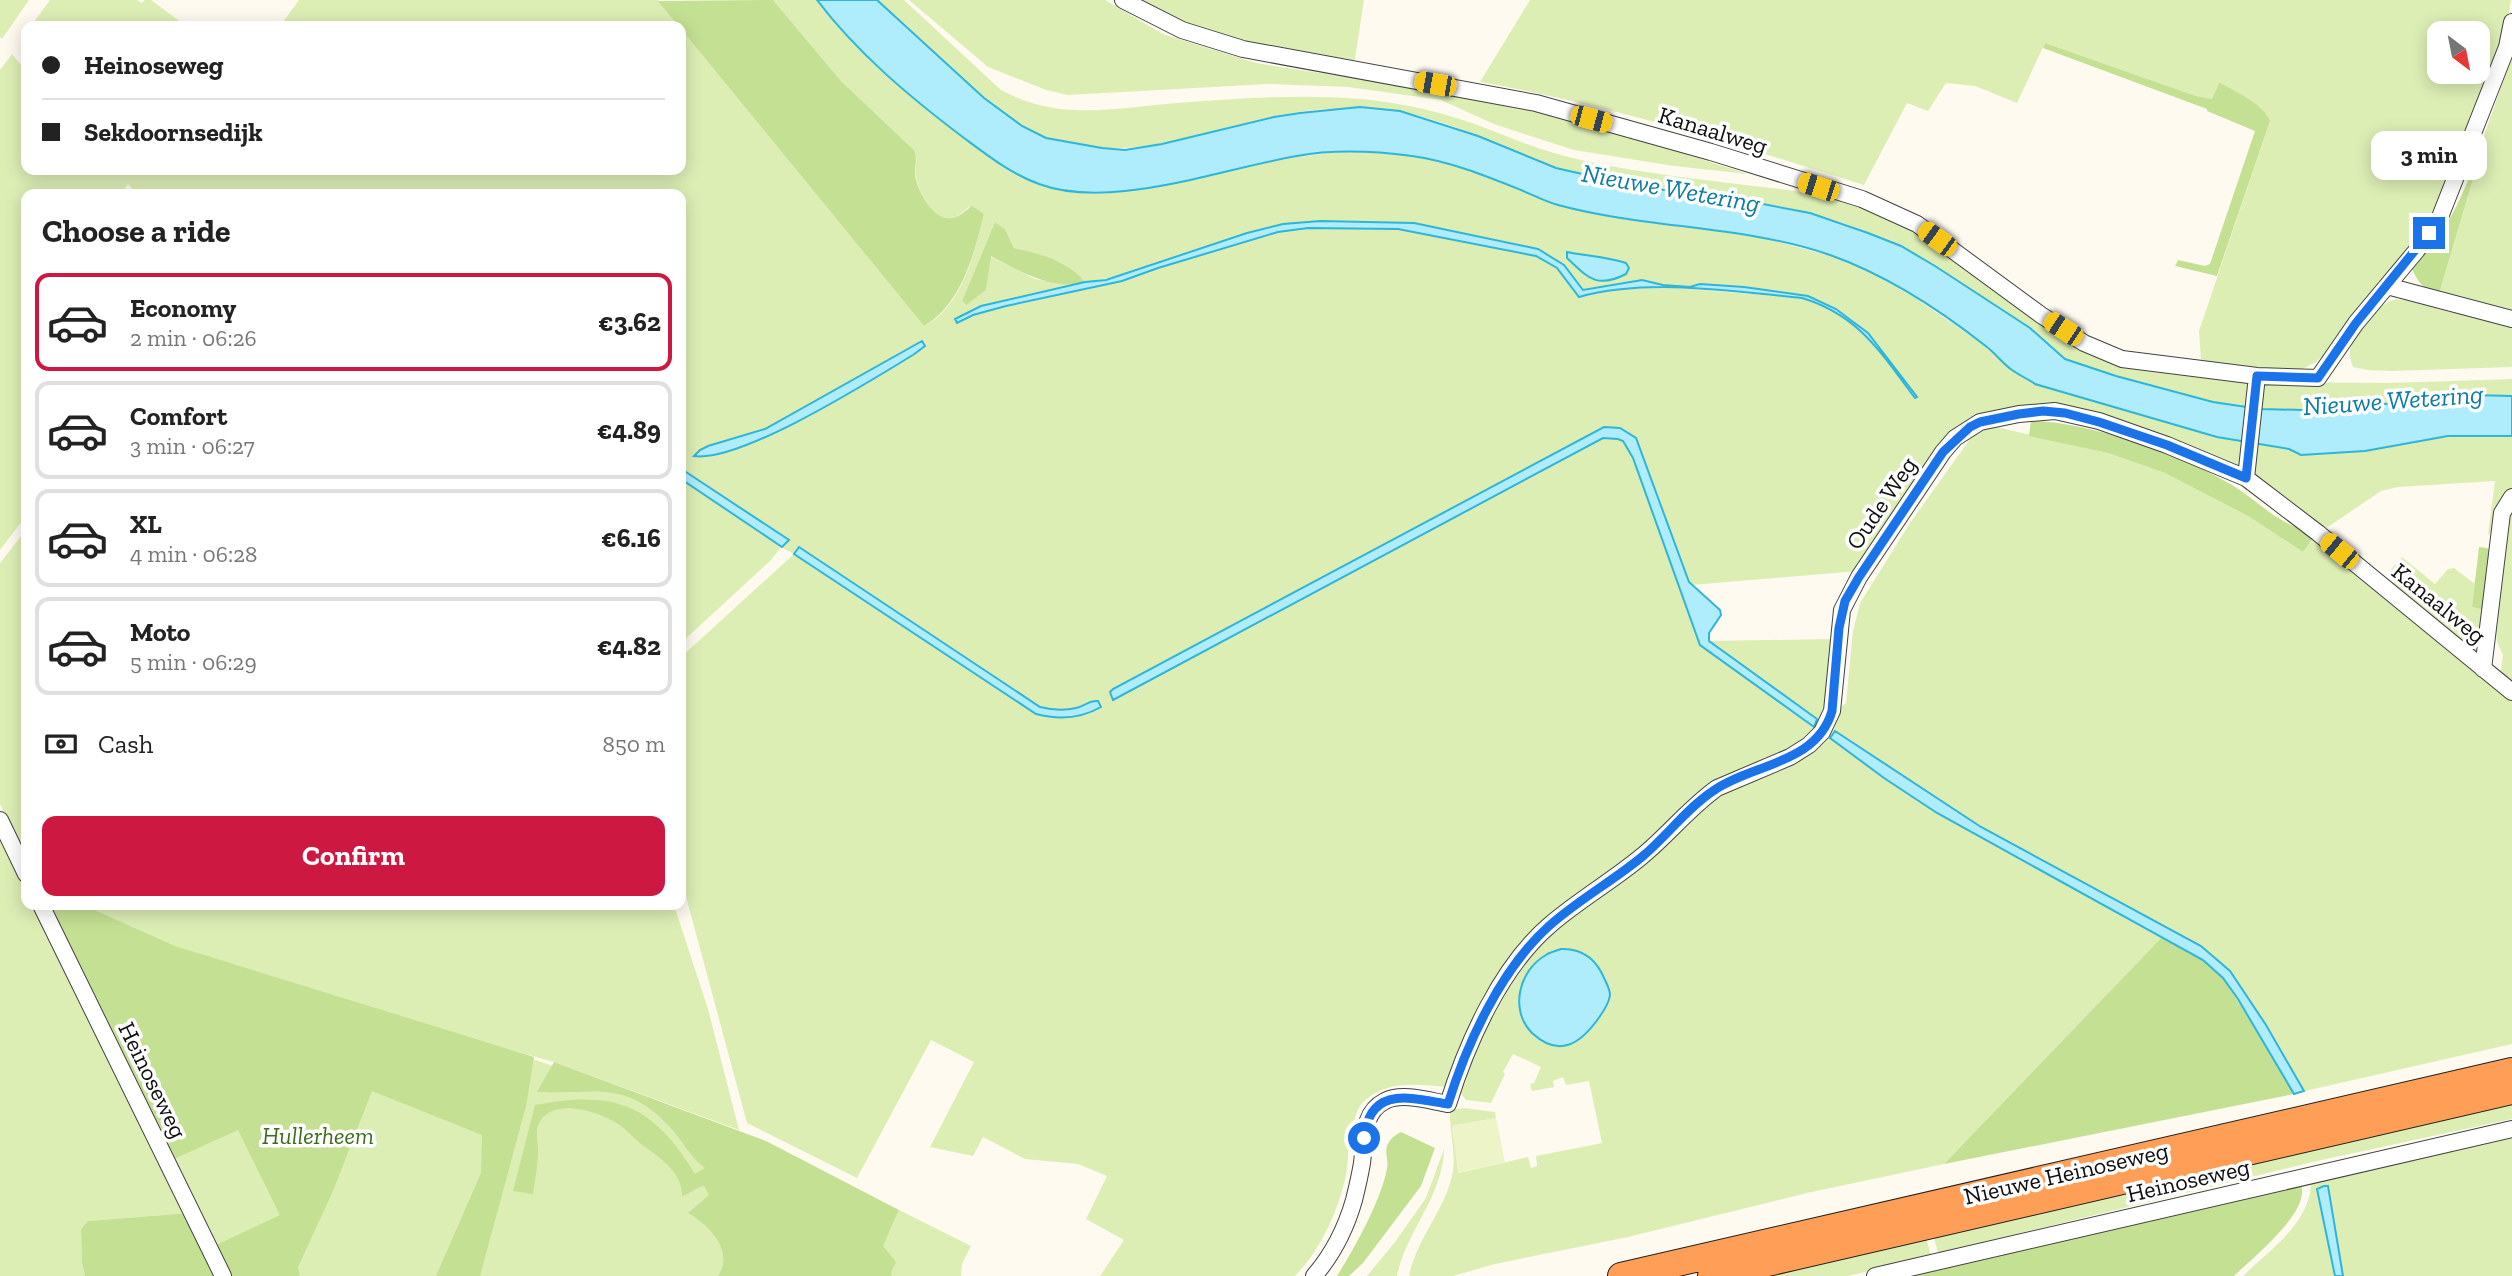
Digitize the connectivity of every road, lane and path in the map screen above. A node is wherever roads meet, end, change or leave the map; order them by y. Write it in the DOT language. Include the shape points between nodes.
graph roads {
  1 [pos="1122,0"];
  2 [pos="2512,23"];
  3 [pos="2387,286"];
  4 [pos="2512,319"];
  5 [pos="2256,383"];
  6 [pos="2246,470"];
  7 [pos="2512,497"];
  8 [pos="2483,668"];
  9 [pos="2512,692"];
  10 [pos="0,820"];
  11 [pos="21,864"];
  12 [pos="43,910"];
  13 [pos="2512,1071"];
  14 [pos="2512,1091"];
  15 [pos="2512,1129"];
  16 [pos="223,1276"];
  17 [pos="1314,1276"];
  18 [pos="1621,1276"];
  19 [pos="1711,1276"];
  20 [pos="1875,1276"];
  1 -- 5 [label="street, Kanaalweg" via="1182,30 1243,49 1536,103 1862,199 1917,224 2041,315 2104,352"];
  2 -- 3 [label="street" via="2507,47 2440,217"];
  3 -- 4 [label="street"];
  3 -- 5 [label="street, Kanaalweg" via="2310,377"];
  5 -- 6 [label="street"];
  6 -- 8 [label="street, Kanaalweg"];
  6 -- 17 [label="street, Oude Weg" via="2055,411 1992,419 1962,433 1943,452 1845,601 1832,711 1822,732 1800,751 1704,797 1646,853 1550,924 1499,987 1448,1104 1396,1097 1369,1115 1354,1201 1341,1235"];
  7 -- 8 [label="street, Kanaalweg" via="2502,513"];
  8 -- 9 [label="street, Kanaalweg"];
  10 -- 11 [label="street"];
  12 -- 16 [label="street, Heinoseweg"];
  13 -- 18 [label="highway, Nieuwe Heinoseweg"];
  14 -- 19 [label="highway, Nieuwe Heinoseweg"];
  15 -- 20 [label="street, Heinoseweg"];
}
